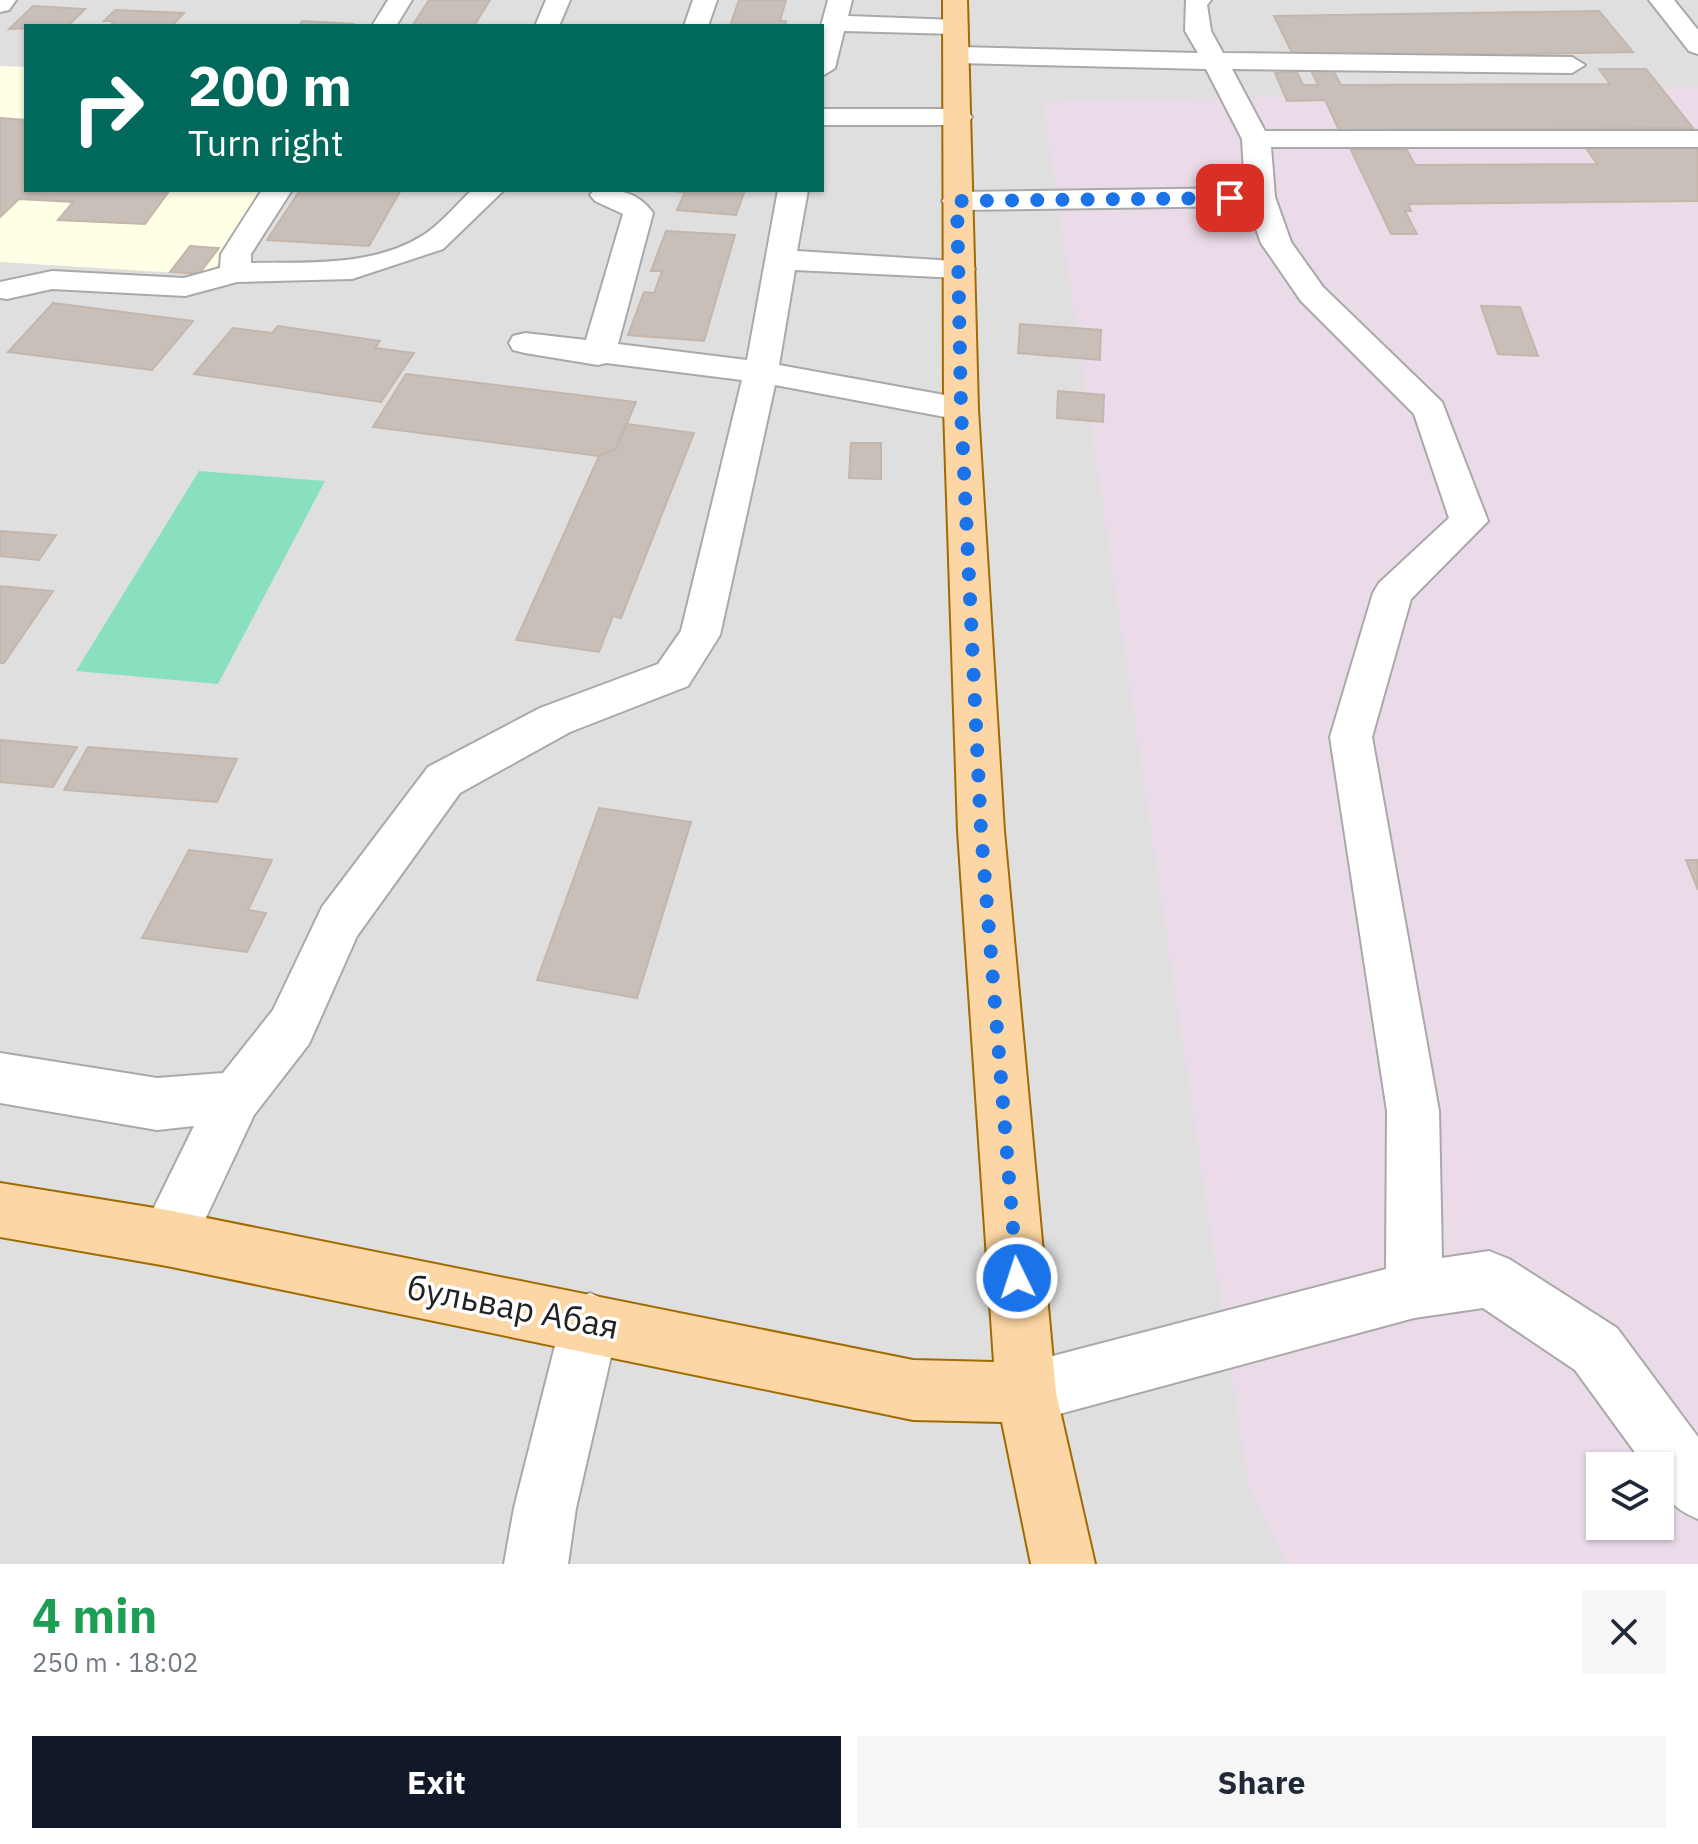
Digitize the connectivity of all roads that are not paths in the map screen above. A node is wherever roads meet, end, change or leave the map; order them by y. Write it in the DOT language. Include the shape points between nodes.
graph roads {
  1 [pos="4,0"];
  2 [pos="400,0"];
  3 [pos="558,0"];
  4 [pos="705,0"];
  5 [pos="1199,0"];
  6 [pos="1661,0"];
  7 [pos="0,5"];
  8 [pos="837,11"];
  9 [pos="385,24"];
  10 [pos="548,24"];
  11 [pos="697,24"];
  12 [pos="957,27"];
  13 [pos="1698,46"];
  14 [pos="824,60"];
  15 [pos="1215,61"];
  16 [pos="1572,65"];
  17 [pos="824,117"];
  18 [pos="958,117"];
  19 [pos="1256,139"];
  20 [pos="1698,139"];
  21 [pos="276,192"];
  22 [pos="464,192"];
  23 [pos="487,192"];
  24 [pos="793,192"];
  25 [pos="605,195"];
  26 [pos="1260,197"];
  27 [pos="957,201"];
  28 [pos="432,243"];
  29 [pos="783,260"];
  30 [pos="959,269"];
  31 [pos="236,273"];
  32 [pos="2,291"];
  33 [pos="525,343"];
  34 [pos="598,355"];
  35 [pos="761,372"];
  36 [pos="961,409"];
  37 [pos="0,1078"];
  38 [pos="236,1097"];
  39 [pos="4,1218"];
  40 [pos="167,1238"];
  41 [pos="1414,1290"];
  42 [pos="590,1322"];
  43 [pos="1026,1393"];
  44 [pos="1698,1488"];
  45 [pos="536,1564"];
  46 [pos="1063,1564"];
  1 -- 7 [label="lane"];
  2 -- 9 [label="lane"];
  3 -- 10 [label="lane"];
  4 -- 11 [label="lane"];
  5 -- 15 [label="lane" via="1198,31"];
  6 -- 13 [label="lane"];
  8 -- 12 [label="lane"];
  8 -- 14 [label="lane"];
  12 -- 15 [label="lane"];
  12 -- 18 [label="main road"];
  15 -- 16 [label="lane"];
  15 -- 19 [label="lane"];
  17 -- 18 [label="lane"];
  18 -- 27 [label="main road"];
  19 -- 20 [label="lane"];
  19 -- 26 [label="lane"];
  21 -- 31 [label="lane" via="236,254"];
  22 -- 28 [label="lane"];
  23 -- 28 [label="lane"];
  24 -- 29 [label="lane"];
  25 -- 34 [label="lane" via="630,203 638,213"];
  26 -- 27 [label="lane"];
  26 -- 41 [label="lane" via="1276,243 1312,294 1430,410 1469,521 1393,593 1351,737 1413,1111"];
  27 -- 30 [label="main road"];
  28 -- 31 [label="lane" via="352,270"];
  29 -- 30 [label="lane"];
  29 -- 35 [label="lane"];
  30 -- 36 [label="main road"];
  31 -- 32 [label="lane" via="185,287 52,280"];
  33 -- 34 [label="lane"];
  34 -- 35 [label="lane"];
  35 -- 36 [label="lane"];
  35 -- 38 [label="lane" via="700,635 673,675 555,720 444,780 339,922 291,1027"];
  36 -- 43 [label="main road" via="981,831"];
  37 -- 38 [label="lane" via="157,1104"];
  38 -- 40 [label="lane"];
  39 -- 40 [label="main road, бульвар Абая"];
  40 -- 42 [label="main road, бульвар Абая"];
  41 -- 43 [label="lane"];
  41 -- 44 [label="lane" via="1489,1279 1596,1349"];
  42 -- 43 [label="main road, бульвар Абая" via="913,1390"];
  42 -- 45 [label="lane"];
  43 -- 46 [label="main road"];
}
